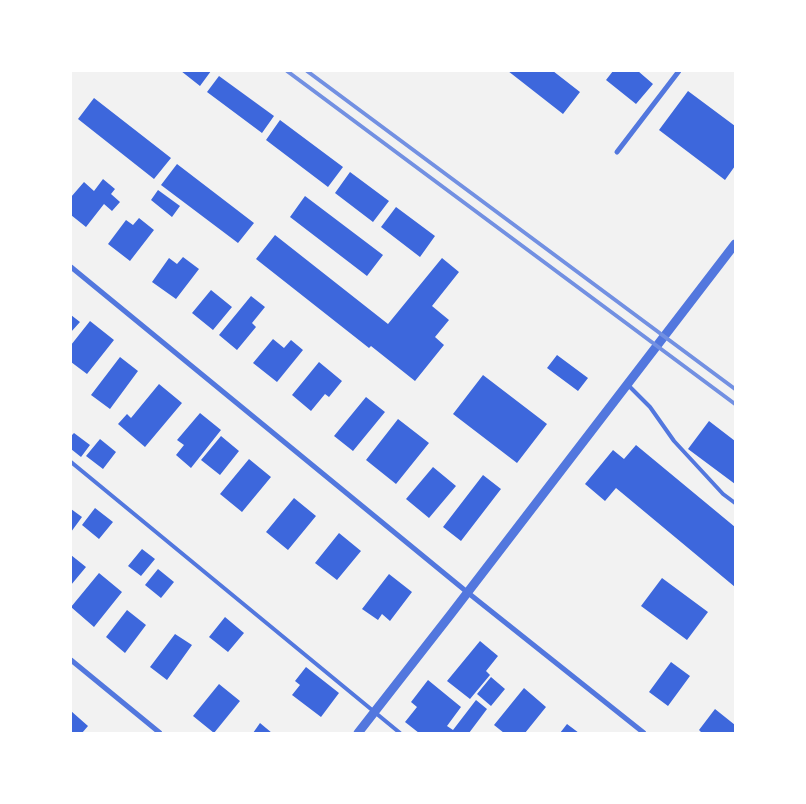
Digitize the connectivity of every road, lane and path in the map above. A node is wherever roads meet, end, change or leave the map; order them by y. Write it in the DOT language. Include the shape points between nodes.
graph roads {
  1 [pos="679,71"];
  2 [pos="617,152"];
  3 [pos="735,244"];
  4 [pos="71,267"];
  5 [pos="627,384"];
  6 [pos="71,462"];
  7 [pos="735,503"];
  8 [pos="467,592"];
  9 [pos="71,660"];
  10 [pos="374,712"];
  11 [pos="160,733"];
  12 [pos="358,733"];
  13 [pos="400,733"];
  14 [pos="644,733"];
  1 -- 2 [label="street"];
  3 -- 5 [label="street"];
  4 -- 8 [label="street"];
  5 -- 7 [label="lane" via="650,407 674,441"];
  5 -- 8 [label="street"];
  6 -- 10 [label="lane"];
  8 -- 10 [label="street"];
  8 -- 14 [label="street"];
  9 -- 11 [label="street"];
  10 -- 12 [label="street"];
  10 -- 13 [label="lane"];
}
